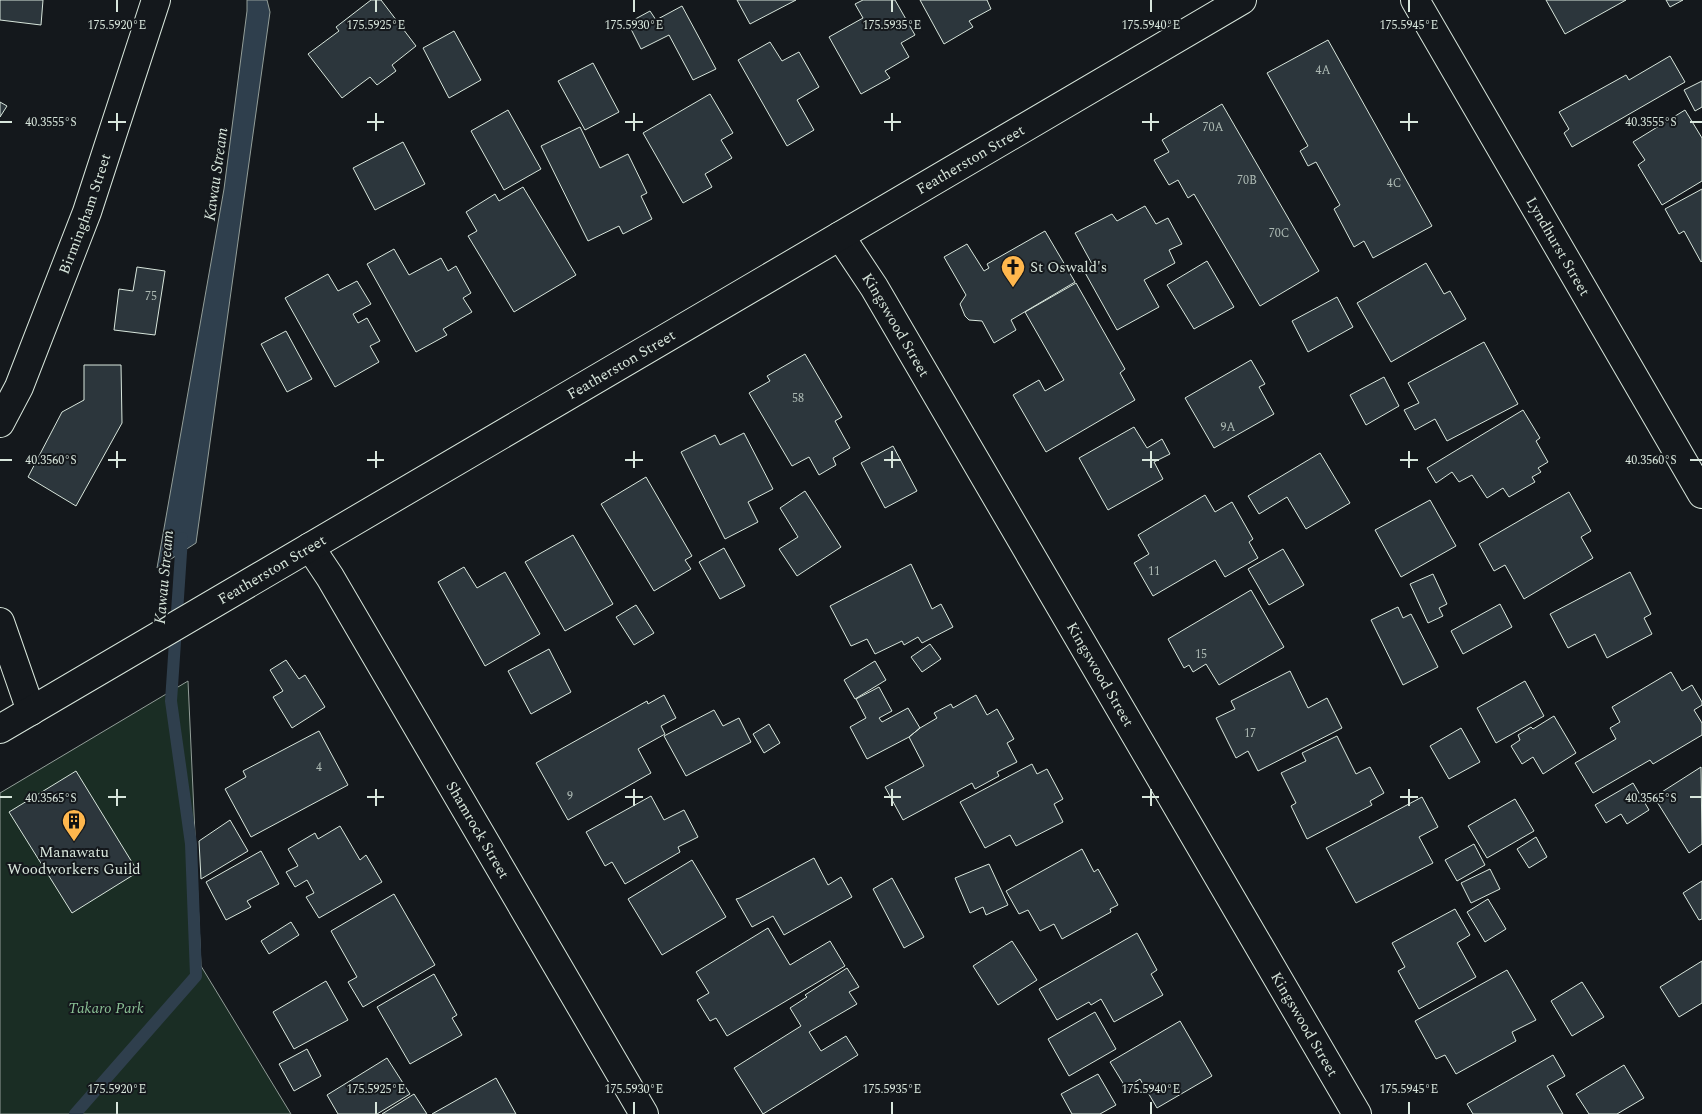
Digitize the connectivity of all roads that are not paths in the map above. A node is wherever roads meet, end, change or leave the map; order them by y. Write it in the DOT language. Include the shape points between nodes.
graph roads {
  1 [pos="156,0"];
  2 [pos="1242,0"];
  3 [pos="1415,0"];
  4 [pos="840,236"];
  5 [pos="0,423"];
  6 [pos="1702,494"];
  7 [pos="310,547"];
  8 [pos="0,622"];
  9 [pos="31,711"];
  10 [pos="0,729"];
  11 [pos="644,1114"];
  12 [pos="1357,1114"];
  1 -- 5 [label="street, Birmingham Street" via="87,212 19,387"];
  2 -- 4 [label="street, Featherston Street"];
  3 -- 6 [label="street, Lyndhurst Street"];
  4 -- 7 [label="street, Featherston Street"];
  4 -- 12 [label="street, Kingswood Street" via="879,296"];
  7 -- 9 [label="street, Featherston Street"];
  7 -- 11 [label="street, Shamrock Street"];
  8 -- 9 [label="street"];
  9 -- 10 [label="street, Featherston Street"];
}
